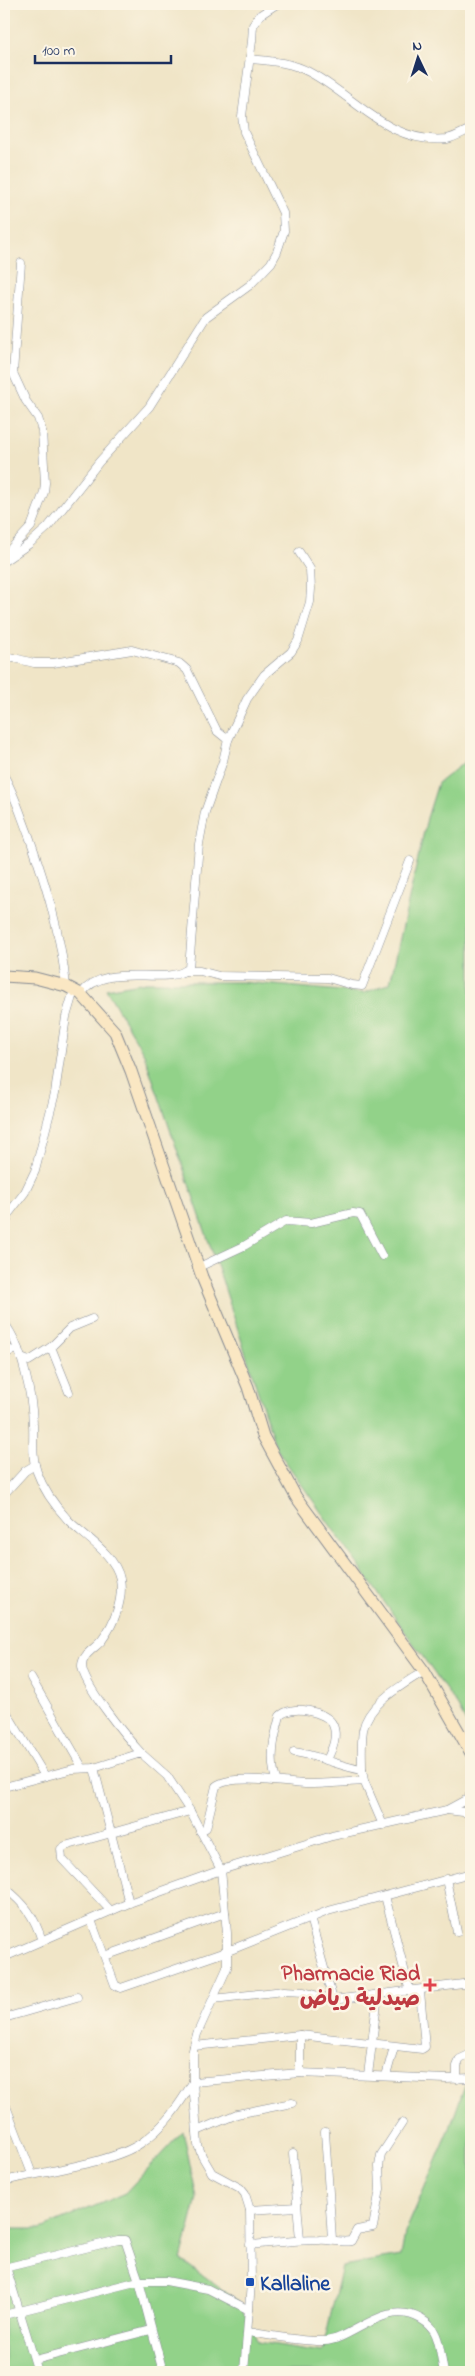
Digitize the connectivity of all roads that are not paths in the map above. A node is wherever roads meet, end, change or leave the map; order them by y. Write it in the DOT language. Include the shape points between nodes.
graph roads {
  1 [pos="277,4"];
  2 [pos="250,59"];
  3 [pos="471,129"];
  4 [pos="21,263"];
  5 [pos="299,552"];
  6 [pos="4,556"];
  7 [pos="4,561"];
  8 [pos="4,659"];
  9 [pos="228,740"];
  10 [pos="4,776"];
  11 [pos="410,861"];
  12 [pos="185,971"];
  13 [pos="4,976"];
  14 [pos="74,990"];
  15 [pos="4,1230"];
  16 [pos="382,1256"];
  17 [pos="199,1267"];
  18 [pos="92,1319"];
  19 [pos="4,1323"];
  20 [pos="4,1345"];
  21 [pos="51,1347"];
  22 [pos="18,1349"];
  23 [pos="21,1358"];
  24 [pos="69,1392"];
  25 [pos="35,1465"];
  26 [pos="4,1494"];
  27 [pos="424,1671"];
  28 [pos="31,1678"];
  29 [pos="4,1708"];
  30 [pos="294,1752"];
  31 [pos="141,1753"];
  32 [pos="471,1753"];
  33 [pos="327,1760"];
  34 [pos="82,1767"];
  35 [pos="94,1768"];
  36 [pos="362,1770"];
  37 [pos="44,1776"];
  38 [pos="4,1778"];
  39 [pos="276,1780"];
  40 [pos="364,1781"];
  41 [pos="6,1787"];
  42 [pos="471,1797"];
  43 [pos="471,1807"];
  44 [pos="447,1810"];
  45 [pos="190,1811"];
  46 [pos="471,1813"];
  47 [pos="383,1825"];
  48 [pos="200,1831"];
  49 [pos="113,1834"];
  50 [pos="221,1870"];
  51 [pos="471,1873"];
  52 [pos="446,1879"];
  53 [pos="4,1888"];
  54 [pos="385,1896"];
  55 [pos="130,1903"];
  56 [pos="111,1911"];
  57 [pos="225,1913"];
  58 [pos="310,1918"];
  59 [pos="91,1920"];
  60 [pos="457,1932"];
  61 [pos="42,1941"];
  62 [pos="228,1951"];
  63 [pos="105,1956"];
  64 [pos="4,1957"];
  65 [pos="471,1984"];
  66 [pos="420,1991"];
  67 [pos="410,1992"];
  68 [pos="378,1995"];
  69 [pos="77,1997"];
  70 [pos="213,1999"];
  71 [pos="333,2000"];
  72 [pos="4,2018"];
  73 [pos="300,2035"];
  74 [pos="372,2044"];
  75 [pos="194,2046"];
  76 [pos="394,2047"];
  77 [pos="471,2054"];
  78 [pos="300,2073"];
  79 [pos="368,2075"];
  80 [pos="386,2076"];
  81 [pos="471,2078"];
  82 [pos="457,2079"];
  83 [pos="193,2082"];
  84 [pos="4,2101"];
  85 [pos="292,2103"];
  86 [pos="402,2123"];
  87 [pos="197,2131"];
  88 [pos="325,2132"];
  89 [pos="293,2153"];
  90 [pos="32,2174"];
  91 [pos="4,2180"];
  92 [pos="297,2207"];
  93 [pos="250,2210"];
  94 [pos="332,2239"];
  95 [pos="300,2240"];
  96 [pos="250,2245"];
  97 [pos="5,2267"];
  98 [pos="139,2281"];
  99 [pos="250,2310"];
  100 [pos="19,2312"];
  101 [pos="4,2315"];
  102 [pos="151,2330"];
  103 [pos="248,2332"];
  104 [pos="35,2360"];
  105 [pos="38,2372"];
  106 [pos="162,2372"];
  107 [pos="244,2372"];
  108 [pos="444,2372"];
  1 -- 2 [label="street" via="254,21"];
  2 -- 3 [label="street" via="284,63 308,71 365,112 406,134 447,138"];
  2 -- 7 [label="street" via="242,124 283,213 284,231 277,252 250,285 206,317 149,407 99,462 48,528"];
  4 -- 6 [label="street" via="13,373 42,431 45,483 31,527"];
  5 -- 9 [label="street" via="310,569 311,589 298,641 294,649 256,684"];
  8 -- 9 [label="street" via="14,658 34,664 53,663 127,650 179,663 187,670 217,731"];
  9 -- 12 [label="street" via="201,830 190,963"];
  10 -- 14 [label="street" via="47,886 64,967"];
  11 -- 12 [label="street" via="362,986 328,978 219,976"];
  12 -- 14 [label="street" via="104,977"];
  13 -- 14 [label="street" via="35,978"];
  14 -- 15 [label="street" via="66,1016 55,1093 34,1171 25,1192 9,1213"];
  14 -- 17 [label="street" via="108,1022 121,1045"];
  16 -- 17 [label="street" via="360,1214 353,1213 311,1223 286,1221"];
  17 -- 27 [label="street" via="248,1388 263,1436 296,1498"];
  18 -- 21 [label="street" via="70,1328"];
  19 -- 22 [label="street"];
  20 -- 22 [label="street" via="11,1351"];
  21 -- 23 [label="street" via="29,1361"];
  21 -- 24 [label="street"];
  22 -- 23 [label="street"];
  23 -- 25 [label="street" via="33,1422"];
  25 -- 26 [label="street"];
  25 -- 31 [label="street" via="37,1474 67,1519 114,1565 120,1577 119,1605 102,1640 83,1660 82,1668 119,1728"];
  27 -- 32 [label="street"];
  27 -- 36 [label="street" via="385,1698 369,1715 362,1731"];
  28 -- 34 [label="street"];
  29 -- 37 [label="street"];
  30 -- 33 [label="street" via="315,1754"];
  31 -- 35 [label="street"];
  31 -- 45 [label="street" via="167,1776"];
  33 -- 36 [label="street"];
  33 -- 39 [label="street" via="334,1738 328,1718 301,1709 283,1712 272,1747"];
  34 -- 35 [label="street"];
  34 -- 37 [label="street"];
  35 -- 49 [label="street"];
  36 -- 40 [label="street"];
  37 -- 41 [label="street"];
  38 -- 41 [label="street"];
  39 -- 40 [label="street" via="306,1784"];
  39 -- 48 [label="street" via="220,1782 216,1786 206,1828"];
  40 -- 47 [label="street"];
  42 -- 43 [label="street"];
  42 -- 44 [label="street"];
  44 -- 46 [label="street"];
  44 -- 47 [label="street"];
  45 -- 48 [label="street"];
  45 -- 49 [label="street"];
  47 -- 50 [label="street" via="332,1836"];
  48 -- 50 [label="street"];
  49 -- 55 [label="street"];
  49 -- 56 [label="street" via="65,1846 60,1854 71,1871"];
  50 -- 55 [label="street"];
  50 -- 57 [label="street"];
  51 -- 52 [label="street"];
  52 -- 54 [label="street"];
  52 -- 60 [label="street"];
  53 -- 61 [label="street" via="35,1919"];
  54 -- 58 [label="street"];
  54 -- 67 [label="street"];
  55 -- 56 [label="street"];
  56 -- 59 [label="street"];
  57 -- 62 [label="street"];
  57 -- 63 [label="street"];
  58 -- 62 [label="street"];
  58 -- 71 [label="street"];
  59 -- 61 [label="street"];
  59 -- 63 [label="street"];
  61 -- 64 [label="street"];
  62 -- 63 [label="street" via="121,1988 116,1985"];
  62 -- 70 [label="street" via="227,1968"];
  65 -- 66 [label="street"];
  66 -- 67 [label="street"];
  66 -- 76 [label="street" via="425,2047"];
  67 -- 68 [label="street"];
  68 -- 71 [label="street"];
  68 -- 74 [label="street"];
  69 -- 72 [label="street"];
  70 -- 71 [label="street" via="284,1991 304,1992"];
  70 -- 75 [label="street"];
  73 -- 74 [label="street"];
  73 -- 75 [label="street"];
  73 -- 78 [label="street"];
  74 -- 76 [label="street"];
  74 -- 79 [label="street"];
  75 -- 83 [label="street"];
  76 -- 80 [label="street"];
  77 -- 82 [label="street" via="460,2059"];
  78 -- 79 [label="street"];
  78 -- 83 [label="street"];
  79 -- 80 [label="street"];
  80 -- 82 [label="street"];
  81 -- 82 [label="street"];
  83 -- 87 [label="street"];
  83 -- 90 [label="street" via="178,2108 141,2144 113,2156"];
  84 -- 90 [label="street"];
  85 -- 87 [label="street" via="237,2114"];
  86 -- 94 [label="street" via="381,2155 380,2189 373,2227 357,2230 351,2241"];
  87 -- 93 [label="street" via="202,2156 212,2173 240,2188"];
  88 -- 94 [label="street"];
  89 -- 92 [label="street"];
  90 -- 91 [label="street"];
  92 -- 93 [label="street"];
  92 -- 95 [label="street"];
  93 -- 96 [label="street"];
  94 -- 95 [label="street"];
  95 -- 96 [label="street"];
  96 -- 99 [label="street"];
  97 -- 98 [label="street" via="124,2240"];
  97 -- 100 [label="street"];
  98 -- 99 [label="street" via="166,2281 208,2289"];
  98 -- 100 [label="street"];
  98 -- 102 [label="street"];
  99 -- 103 [label="street"];
  100 -- 101 [label="street"];
  100 -- 104 [label="street"];
  102 -- 104 [label="street"];
  102 -- 106 [label="street"];
  103 -- 107 [label="street"];
  103 -- 108 [label="street" via="324,2342 388,2314 407,2314 430,2324 436,2334"];
  104 -- 105 [label="street"];
}
